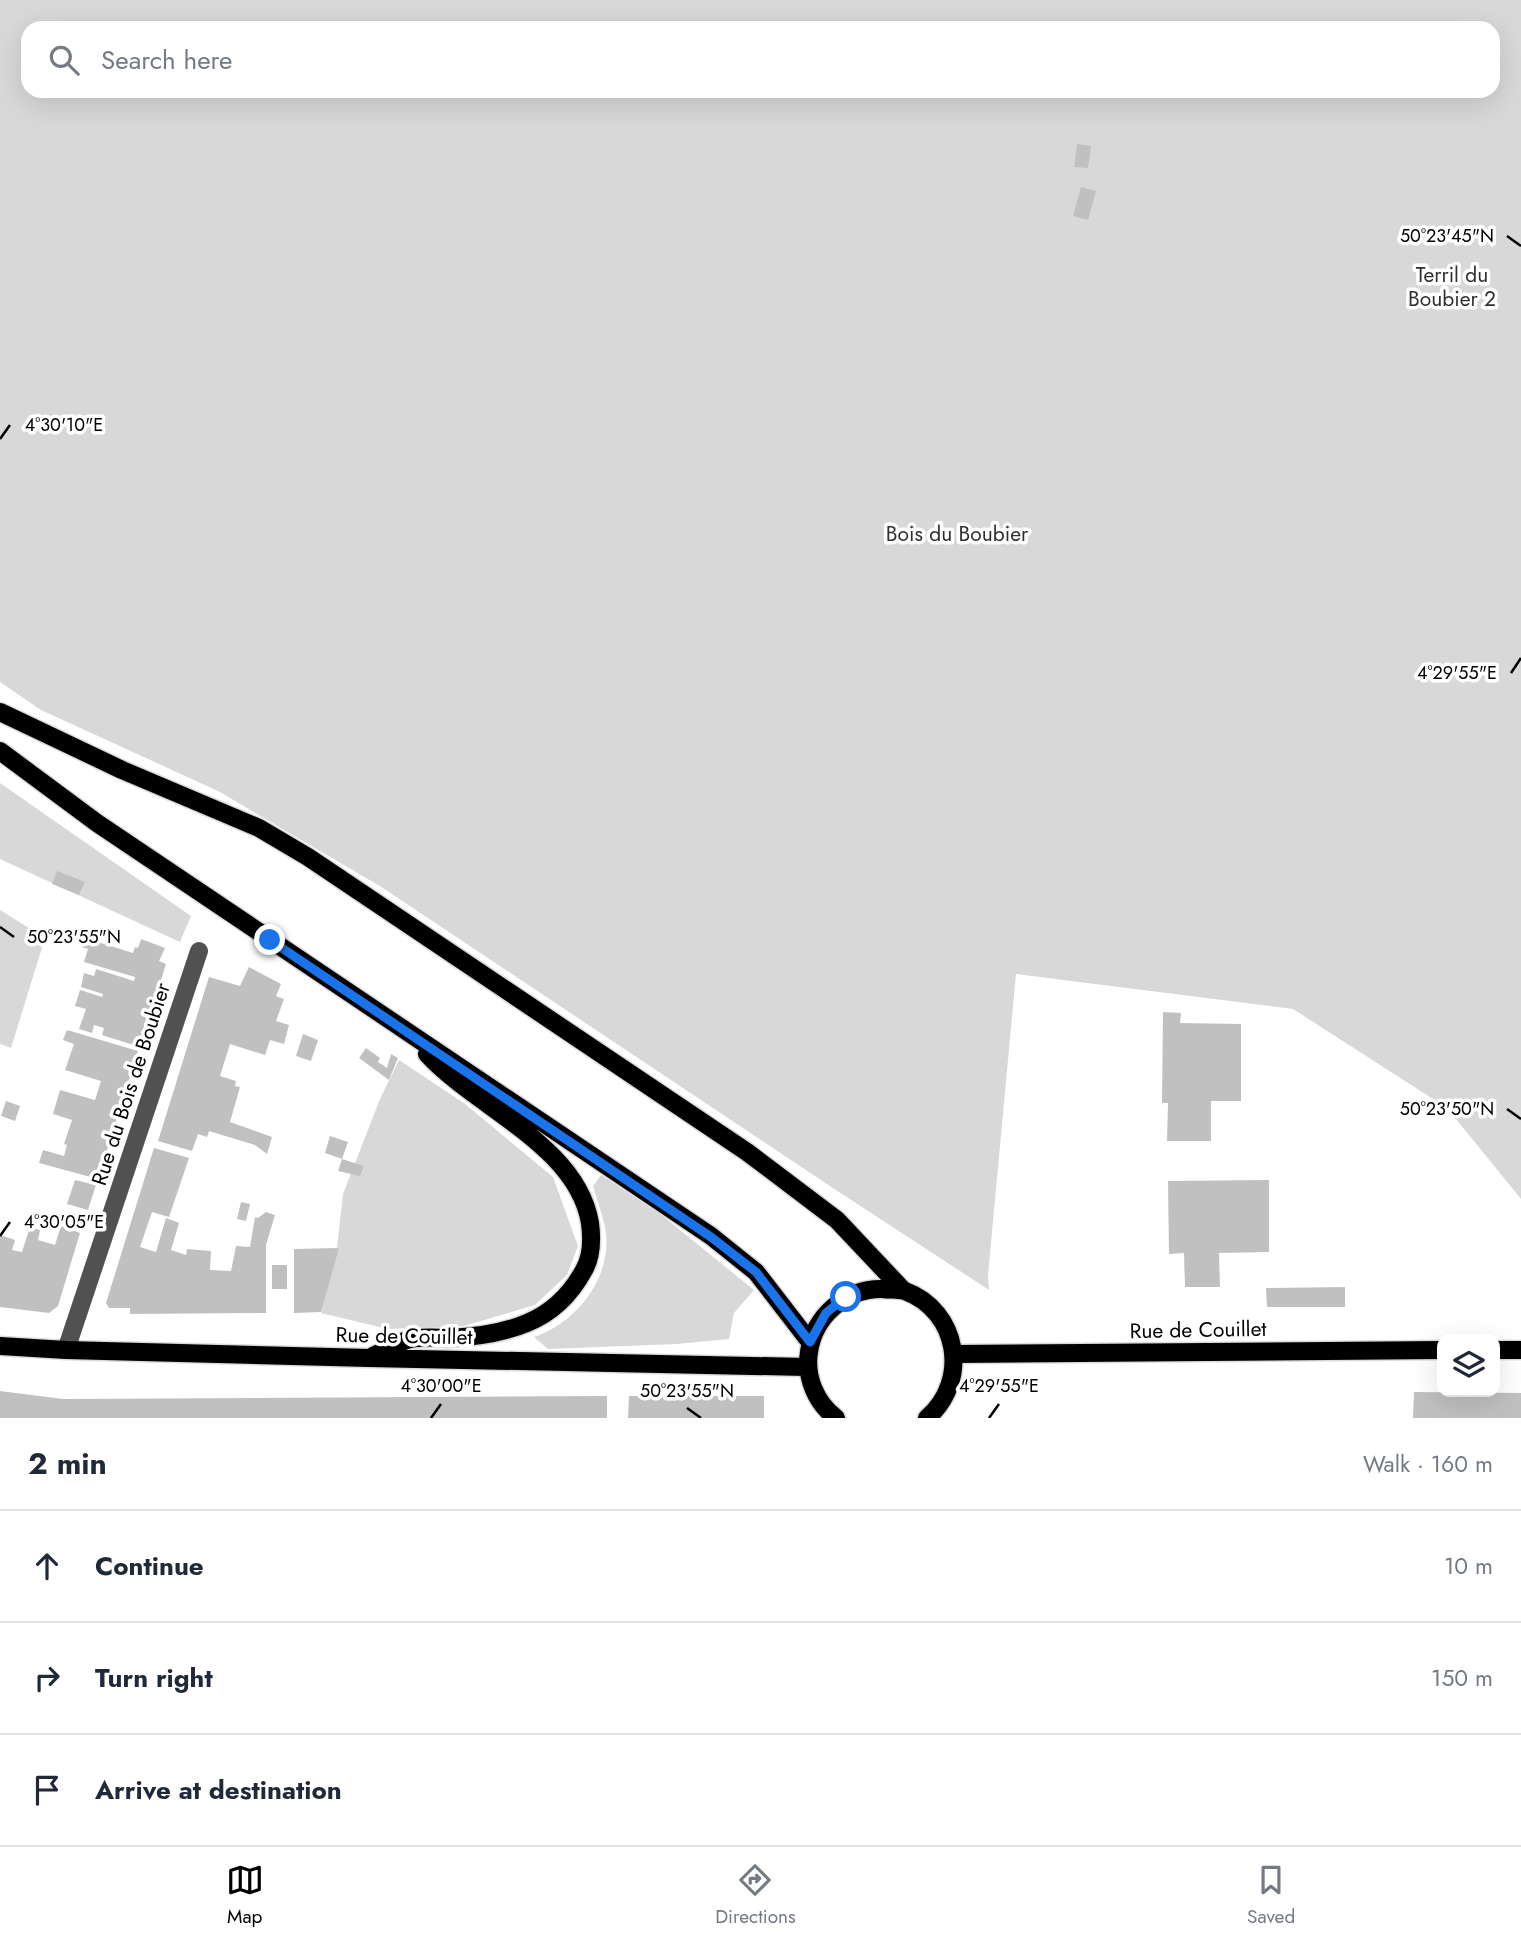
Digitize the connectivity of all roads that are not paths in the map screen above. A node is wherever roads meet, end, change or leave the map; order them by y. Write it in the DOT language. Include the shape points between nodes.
graph roads {
  1 [pos="0,712"];
  2 [pos="0,751"];
  3 [pos="199,951"];
  4 [pos="406,1031"];
  5 [pos="903,1290"];
  6 [pos="810,1342"];
  7 [pos="0,1346"];
  8 [pos="66,1350"];
  9 [pos="1437,1350"];
  10 [pos="1500,1350"];
  11 [pos="1521,1350"];
  12 [pos="954,1354"];
  13 [pos="369,1358"];
  14 [pos="806,1367"];
  15 [pos="836,1418"];
  16 [pos="928,1418"];
  1 -- 5 [label="main road" via="258,828 308,856 747,1152 837,1220"];
  2 -- 4 [label="main road" via="97,823"];
  3 -- 8 [label="street, Rue du Bois de Boubier"];
  4 -- 6 [label="main road" via="711,1237 756,1272"];
  4 -- 13 [label="main road" via="440,1068 555,1160 587,1206 592,1237 588,1264 554,1309 501,1332 409,1339"];
  5 -- 6 [label="main road" via="870,1289 846,1297 826,1313"];
  5 -- 12 [label="main road" via="927,1304 944,1324"];
  6 -- 14 [label="main road"];
  7 -- 8 [label="main road, Rue de Couillet"];
  8 -- 13 [label="main road, Rue de Couillet"];
  9 -- 12 [label="main road, Rue de Couillet"];
  10 -- 11 [label="main road"];
  12 -- 16 [label="main road" via="954,1373 946,1396"];
  13 -- 14 [label="main road, Rue de Couillet"];
  14 -- 15 [label="main road" via="814,1392"];
}
